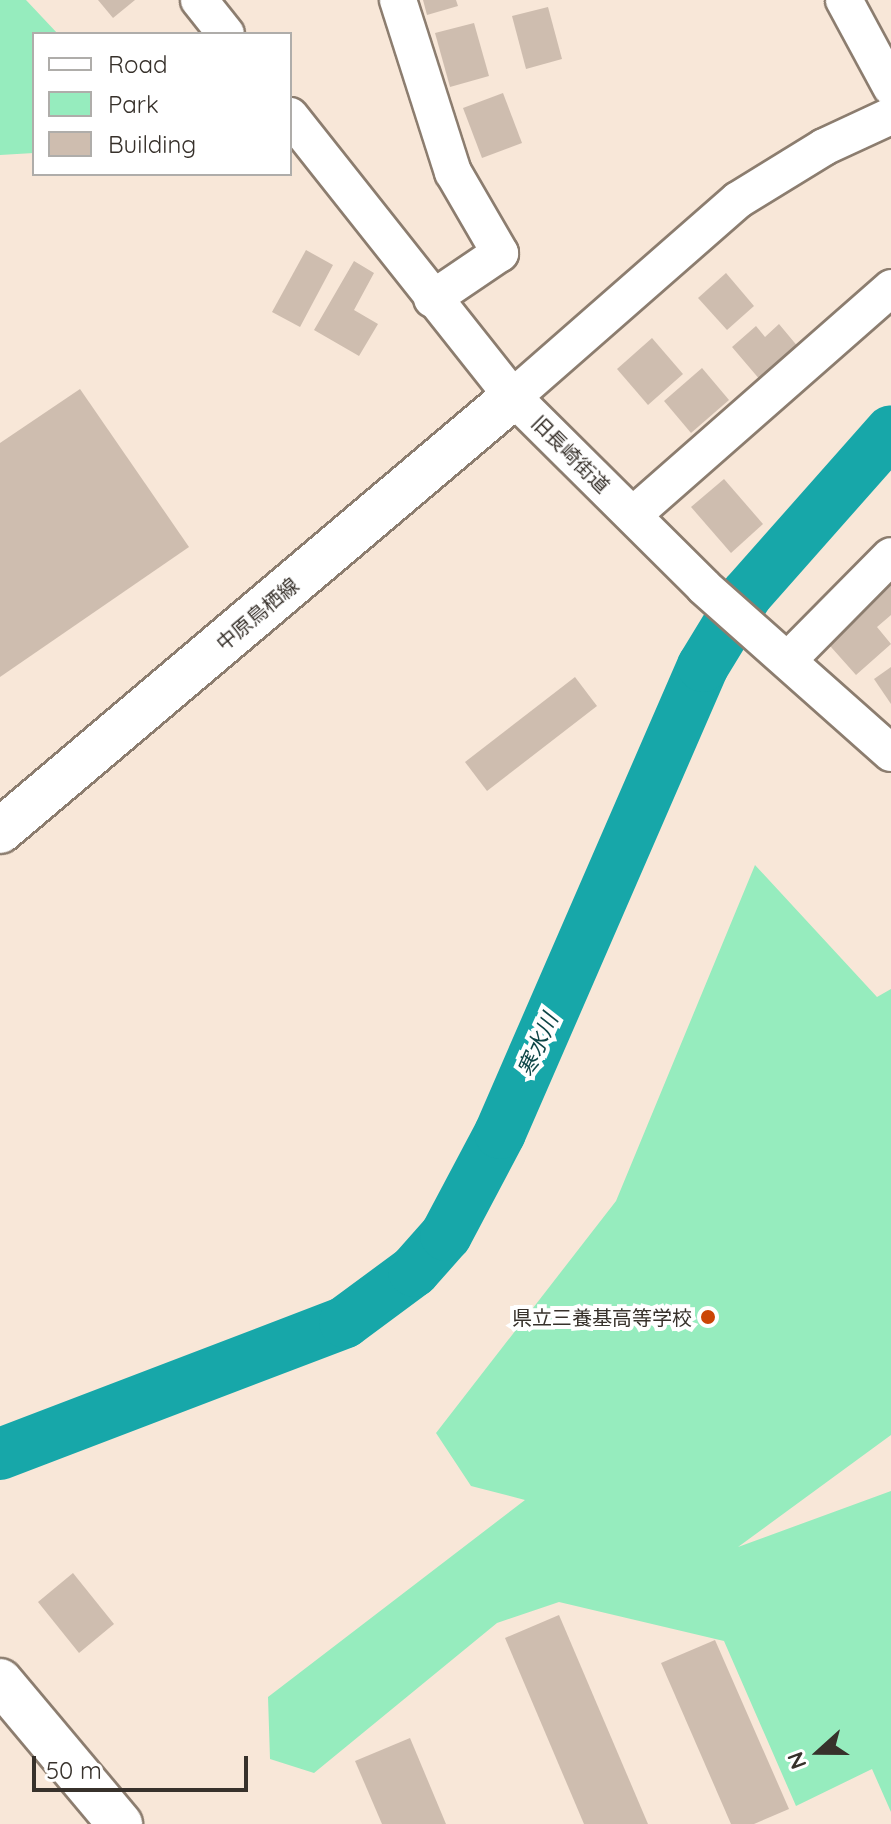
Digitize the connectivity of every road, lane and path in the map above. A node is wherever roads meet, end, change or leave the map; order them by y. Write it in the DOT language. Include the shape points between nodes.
graph roads {
  1 [pos="199,0"];
  2 [pos="398,0"];
  3 [pos="844,0"];
  4 [pos="224,32"];
  5 [pos="891,87"];
  6 [pos="891,116"];
  7 [pos="292,119"];
  8 [pos="891,288"];
  9 [pos="432,299"];
  10 [pos="513,397"];
  11 [pos="633,515"];
  12 [pos="891,556"];
  13 [pos="788,660"];
  14 [pos="891,753"];
  15 [pos="0,831"];
  16 [pos="0,1681"];
  17 [pos="120,1824"];
  1 -- 4 [label="street"];
  2 -- 9 [label="street" via="453,172 500,253"];
  3 -- 5 [label="street"];
  6 -- 10 [label="street" via="824,147 738,200"];
  7 -- 9 [label="street, 旧長崎街道"];
  8 -- 11 [label="street"];
  9 -- 10 [label="street, 旧長崎街道"];
  10 -- 11 [label="street, 旧長崎街道"];
  10 -- 15 [label="main road, 中原鳥栖線"];
  11 -- 13 [label="street, 旧長崎街道" via="704,587"];
  12 -- 13 [label="street"];
  13 -- 14 [label="street, 旧長崎街道"];
  16 -- 17 [label="main road"];
}
